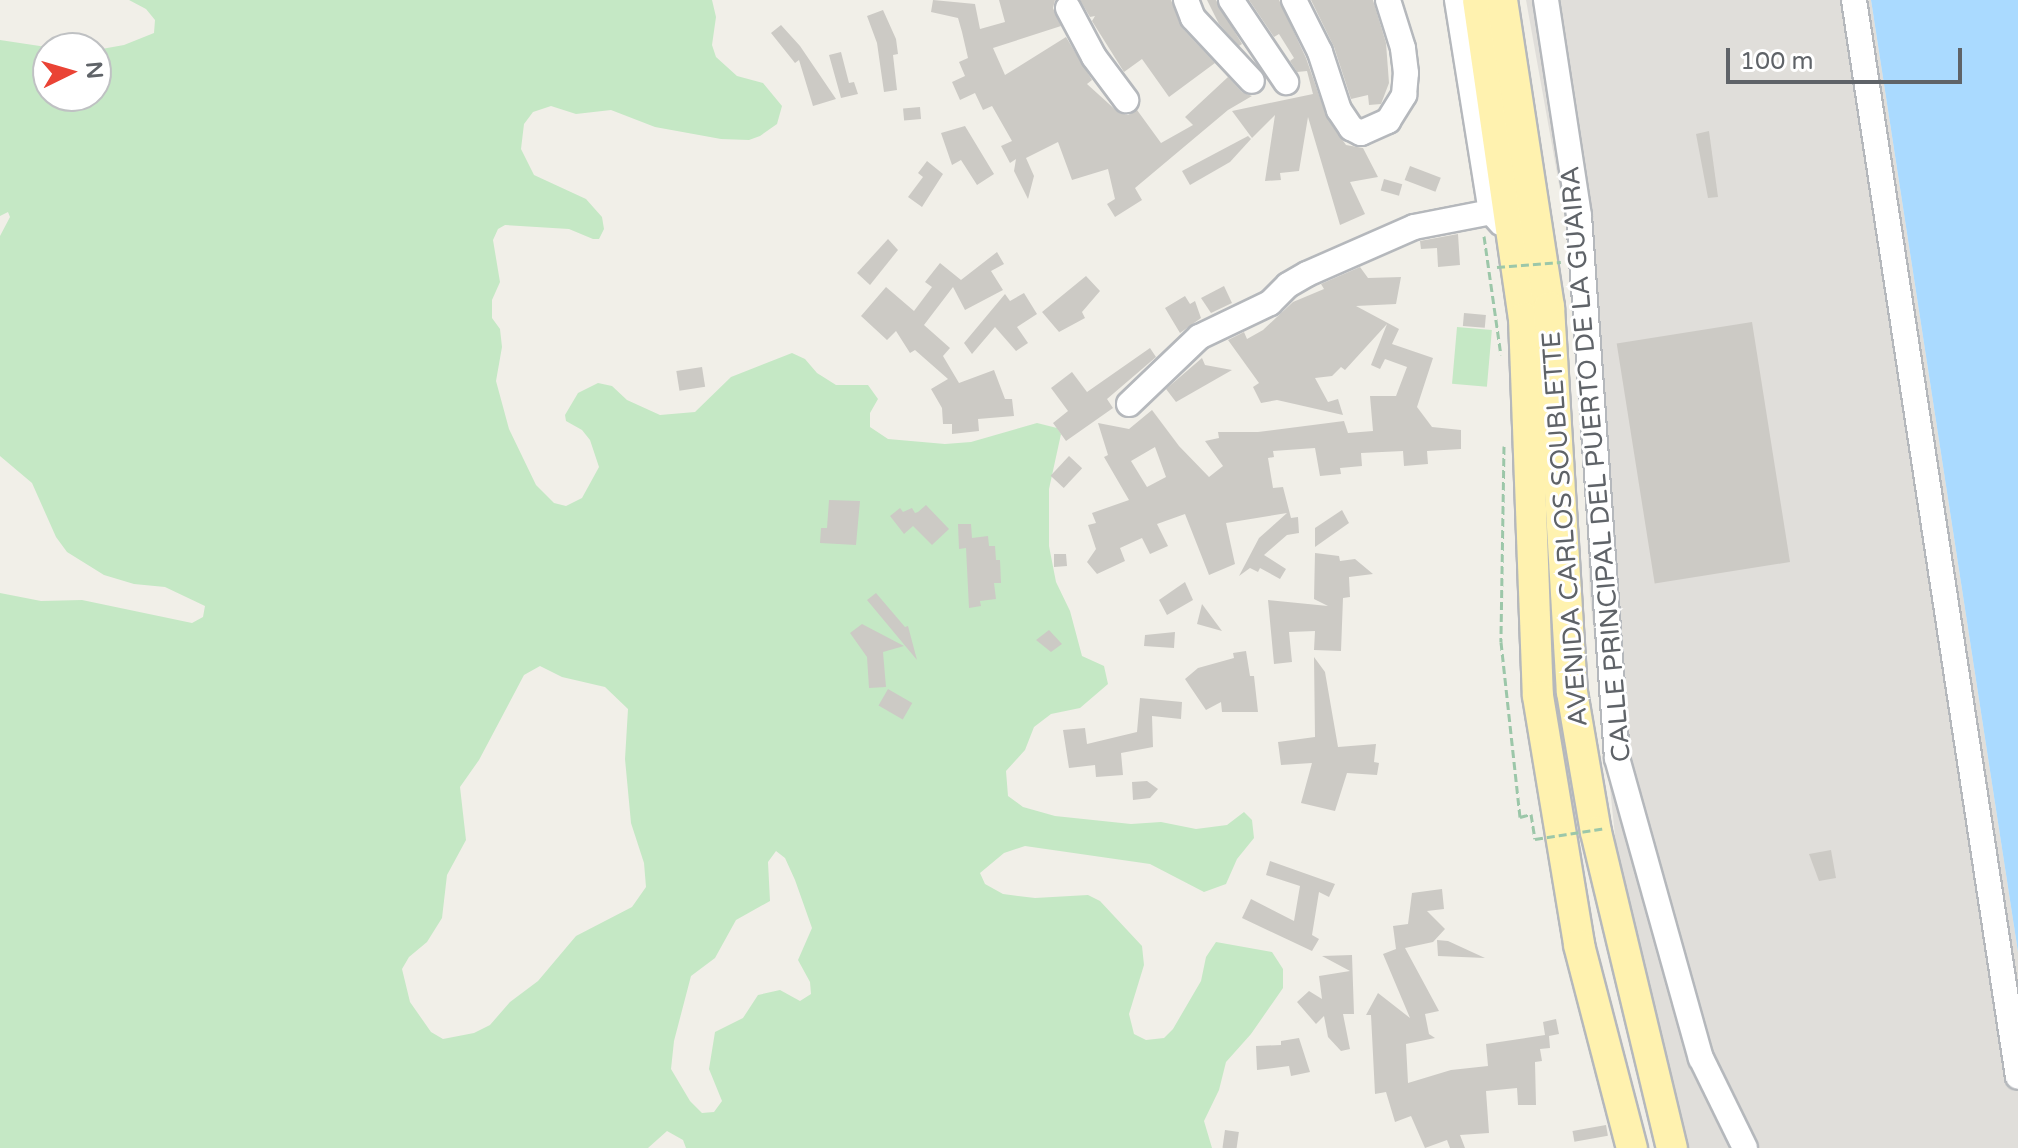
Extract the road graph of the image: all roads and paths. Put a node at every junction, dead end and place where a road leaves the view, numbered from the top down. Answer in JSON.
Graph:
{"nodes":[{"id":1,"x":1186,"y":0,"type":"edge"},
{"id":2,"x":1231,"y":0,"type":"edge"},
{"id":3,"x":1294,"y":0,"type":"edge"},
{"id":4,"x":1388,"y":0,"type":"edge"},
{"id":5,"x":1457,"y":0,"type":"edge"},
{"id":6,"x":1478,"y":0,"type":"edge"},
{"id":7,"x":1502,"y":0,"type":"edge"},
{"id":8,"x":1546,"y":0,"type":"edge"},
{"id":9,"x":1854,"y":0,"type":"edge"},
{"id":10,"x":1068,"y":8,"type":"dead end"},
{"id":11,"x":1252,"y":81,"type":"dead end"},
{"id":12,"x":1286,"y":82,"type":"dead end"},
{"id":13,"x":1126,"y":100,"type":"dead end"},
{"id":14,"x":1495,"y":225,"type":"junction"},
{"id":15,"x":1561,"y":262,"type":"dead end"},
{"id":16,"x":1497,"y":267,"type":"dead end"},
{"id":17,"x":1503,"y":370,"type":"dead end"},
{"id":18,"x":1129,"y":404,"type":"dead end"},
{"id":19,"x":1504,"y":446,"type":"dead end"},
{"id":20,"x":1606,"y":828,"type":"dead end"},
{"id":21,"x":2018,"y":1077,"type":"edge"},
{"id":22,"x":1632,"y":1148,"type":"edge"},
{"id":23,"x":1672,"y":1148,"type":"edge"},
{"id":24,"x":1745,"y":1148,"type":"edge"}],
"edges":[{"from":1,"to":11,"type":"street"},
{"from":2,"to":12,"type":"street"},
{"from":3,"to":4,"type":"street"},
{"from":5,"to":14,"type":"street","name":"AVENIDA CARLOS SOUBLETTE"},
{"from":6,"to":14,"type":"main road","name":"AVENIDA CARLOS SOUBLETTE"},
{"from":7,"to":23,"type":"main road","name":"AVENIDA CARLOS SOUBLETTE"},
{"from":8,"to":24,"type":"street","name":"CALLE PRINCIPAL DEL PUERTO DE LA GUAIRA"},
{"from":9,"to":21,"type":"street"},
{"from":10,"to":13,"type":"street"},
{"from":14,"to":17,"type":"path"},
{"from":14,"to":18,"type":"street"},
{"from":14,"to":22,"type":"main road","name":"AVENIDA CARLOS SOUBLETTE"},
{"from":15,"to":16,"type":"path","bridge":true},
{"from":19,"to":20,"type":"path","bridge":true}]}
